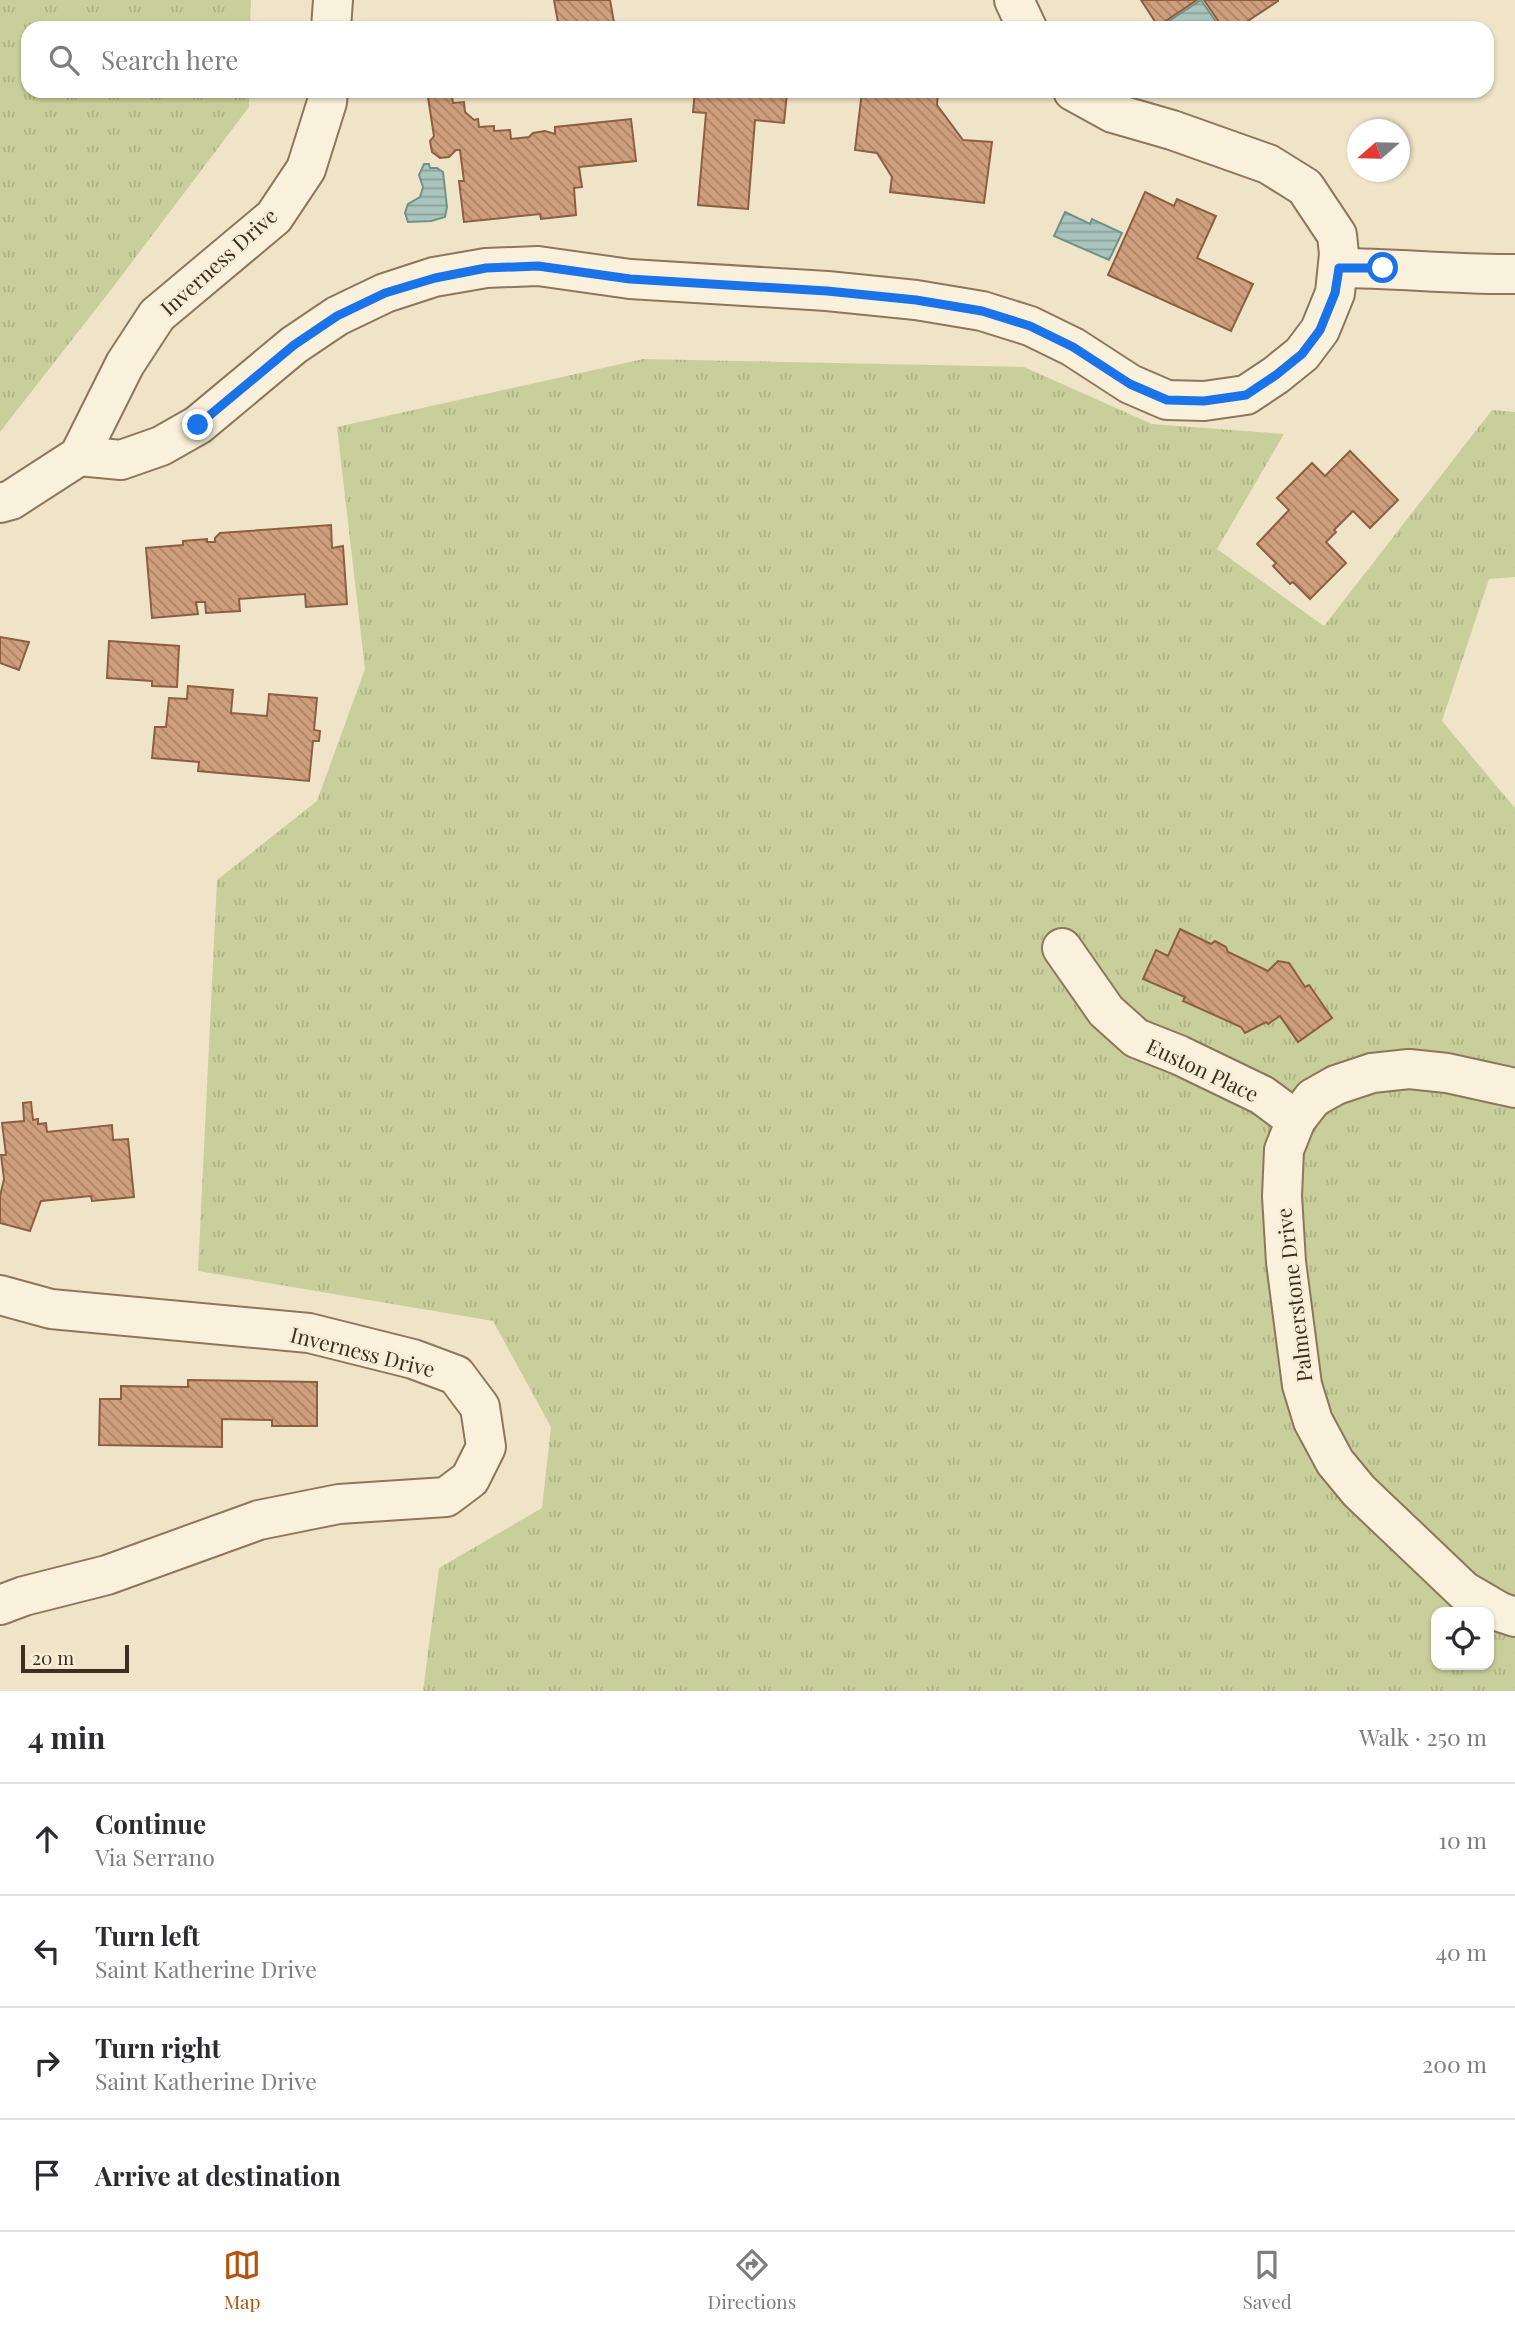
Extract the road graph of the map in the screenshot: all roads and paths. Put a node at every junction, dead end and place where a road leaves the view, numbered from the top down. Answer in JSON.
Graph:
{"nodes":[{"id":1,"x":333,"y":0,"type":"edge"},
{"id":2,"x":1014,"y":0,"type":"edge"},
{"id":3,"x":332,"y":21,"type":"edge"},
{"id":4,"x":1024,"y":21,"type":"edge"},
{"id":5,"x":327,"y":98,"type":"edge"},
{"id":6,"x":1086,"y":98,"type":"edge"},
{"id":7,"x":1339,"y":268,"type":"junction"},
{"id":8,"x":1515,"y":274,"type":"edge"},
{"id":9,"x":79,"y":456,"type":"junction"},
{"id":10,"x":0,"y":503,"type":"edge"},
{"id":11,"x":1062,"y":948,"type":"dead end"},
{"id":12,"x":1515,"y":1088,"type":"edge"},
{"id":13,"x":1296,"y":1120,"type":"junction"},
{"id":14,"x":0,"y":1295,"type":"edge"},
{"id":15,"x":0,"y":1605,"type":"edge"},
{"id":16,"x":1515,"y":1617,"type":"edge"}],
"edges":[{"from":1,"to":3,"type":"street"},
{"from":2,"to":4,"type":"street"},
{"from":5,"to":9,"type":"street","name":"Inverness Drive"},
{"from":6,"to":7,"type":"street"},
{"from":7,"to":8,"type":"street"},
{"from":7,"to":9,"type":"street"},
{"from":9,"to":10,"type":"street"},
{"from":11,"to":13,"type":"street","name":"Euston Place"},
{"from":12,"to":13,"type":"street","name":"Palmerstone Drive"},
{"from":13,"to":16,"type":"street","name":"Palmerstone Drive"},
{"from":14,"to":15,"type":"street","name":"Inverness Drive"}]}
